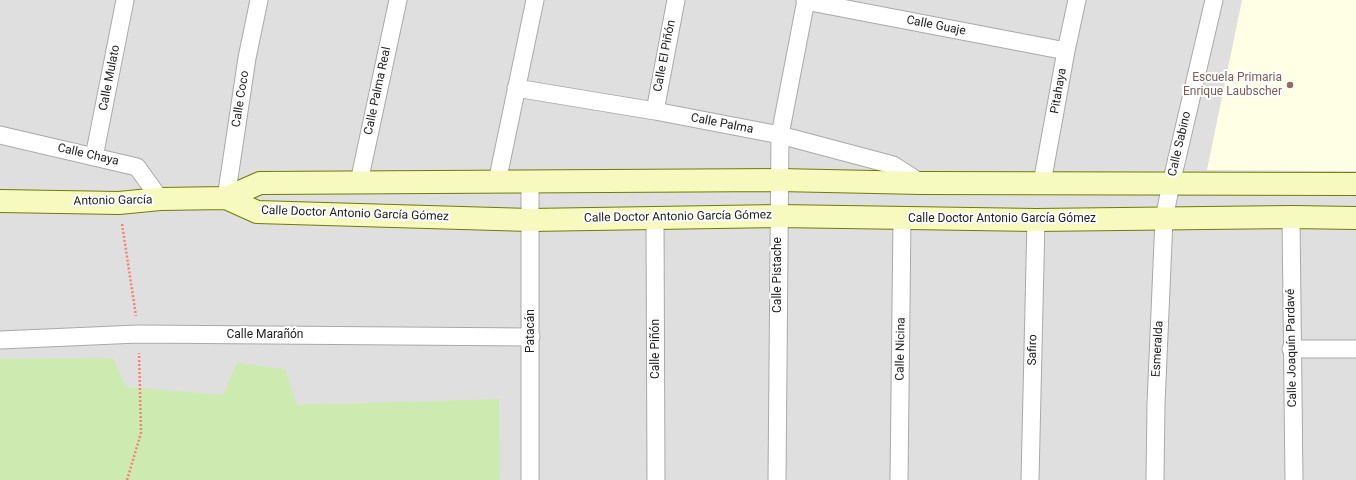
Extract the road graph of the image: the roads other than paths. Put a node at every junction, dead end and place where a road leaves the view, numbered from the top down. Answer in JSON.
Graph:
{"nodes":[{"id":1,"x":126,"y":0,"type":"edge"},
{"id":2,"x":259,"y":0,"type":"edge"},
{"id":3,"x":398,"y":0,"type":"edge"},
{"id":4,"x":535,"y":0,"type":"edge"},
{"id":5,"x":676,"y":0,"type":"edge"},
{"id":6,"x":1077,"y":0,"type":"edge"},
{"id":7,"x":1214,"y":0,"type":"edge"},
{"id":8,"x":805,"y":1,"type":"edge"},
{"id":9,"x":1066,"y":51,"type":"junction"},
{"id":10,"x":516,"y":88,"type":"junction"},
{"id":11,"x":655,"y":112,"type":"junction"},
{"id":12,"x":0,"y":135,"type":"edge"},
{"id":13,"x":780,"y":135,"type":"junction"},
{"id":14,"x":94,"y":156,"type":"junction"},
{"id":15,"x":779,"y":180,"type":"junction"},
{"id":16,"x":359,"y":182,"type":"junction"},
{"id":17,"x":497,"y":182,"type":"junction"},
{"id":18,"x":530,"y":182,"type":"junction"},
{"id":19,"x":1042,"y":182,"type":"junction"},
{"id":20,"x":921,"y":183,"type":"junction"},
{"id":21,"x":1171,"y":184,"type":"junction"},
{"id":22,"x":1356,"y":184,"type":"edge"},
{"id":23,"x":226,"y":198,"type":"junction"},
{"id":24,"x":160,"y":199,"type":"junction"},
{"id":25,"x":0,"y":201,"type":"edge"},
{"id":26,"x":779,"y":216,"type":"junction"},
{"id":27,"x":655,"y":217,"type":"junction"},
{"id":28,"x":1290,"y":217,"type":"junction"},
{"id":29,"x":1356,"y":218,"type":"edge"},
{"id":30,"x":902,"y":219,"type":"junction"},
{"id":31,"x":1164,"y":219,"type":"junction"},
{"id":32,"x":530,"y":220,"type":"junction"},
{"id":33,"x":1036,"y":220,"type":"junction"},
{"id":34,"x":531,"y":337,"type":"junction"},
{"id":35,"x":0,"y":340,"type":"edge"},
{"id":36,"x":1291,"y":349,"type":"junction"},
{"id":37,"x":1356,"y":349,"type":"edge"},
{"id":38,"x":530,"y":480,"type":"edge"},
{"id":39,"x":656,"y":480,"type":"edge"},
{"id":40,"x":777,"y":480,"type":"edge"},
{"id":41,"x":899,"y":480,"type":"edge"},
{"id":42,"x":1030,"y":480,"type":"edge"},
{"id":43,"x":1155,"y":480,"type":"edge"},
{"id":44,"x":1294,"y":480,"type":"edge"}],
"edges":[{"from":1,"to":14,"type":"street","name":"Calle Mulato"},
{"from":2,"to":23,"type":"street","name":"Calle Coco"},
{"from":3,"to":16,"type":"street","name":"Calle Palma Real"},
{"from":4,"to":10,"type":"street"},
{"from":5,"to":11,"type":"street","name":"Calle El Piñón"},
{"from":6,"to":9,"type":"street","name":"Pitahaya"},
{"from":7,"to":21,"type":"street","name":"Calle Sabino"},
{"from":8,"to":9,"type":"street","name":"Calle Guaje"},
{"from":8,"to":13,"type":"street","name":"Calle Pistache"},
{"from":9,"to":19,"type":"street","name":"Pitahaya"},
{"from":10,"to":11,"type":"street","name":"Calle Palma"},
{"from":10,"to":17,"type":"street"},
{"from":11,"to":13,"type":"street","name":"Calle Palma"},
{"from":12,"to":14,"type":"street","name":"Calle Chaya"},
{"from":13,"to":15,"type":"street","name":"Calle Pistache"},
{"from":13,"to":20,"type":"street","name":"Calle Palma"},
{"from":14,"to":24,"type":"street","name":"Calle Chaya"},
{"from":15,"to":18,"type":"street"},
{"from":15,"to":20,"type":"street"},
{"from":15,"to":26,"type":"street","name":"Calle Pistache"},
{"from":16,"to":17,"type":"street"},
{"from":16,"to":23,"type":"street"},
{"from":17,"to":18,"type":"street"},
{"from":18,"to":32,"type":"street","name":"Patacán"},
{"from":19,"to":20,"type":"street"},
{"from":19,"to":21,"type":"street"},
{"from":21,"to":22,"type":"street"},
{"from":21,"to":31,"type":"street","name":"Calle Sabino"},
{"from":23,"to":24,"type":"street","name":"Antonio García"},
{"from":23,"to":32,"type":"street","name":"Calle Doctor Antonio García Gómez"},
{"from":24,"to":25,"type":"street","name":"Antonio García"},
{"from":26,"to":27,"type":"street","name":"Calle Doctor Antonio García Gómez"},
{"from":26,"to":30,"type":"street","name":"Calle Doctor Antonio García Gómez"},
{"from":26,"to":40,"type":"street","name":"Calle Pistache"},
{"from":27,"to":32,"type":"street","name":"Calle Doctor Antonio García Gómez"},
{"from":27,"to":39,"type":"street","name":"Calle Piñón"},
{"from":28,"to":29,"type":"street","name":"Calle Doctor Antonio García Gómez"},
{"from":28,"to":31,"type":"street","name":"Calle Doctor Antonio García Gómez"},
{"from":28,"to":36,"type":"street","name":"Calle Joaquín Pardavé"},
{"from":30,"to":33,"type":"street","name":"Calle Doctor Antonio García Gómez"},
{"from":30,"to":41,"type":"street","name":"Calle Nicina"},
{"from":31,"to":33,"type":"street","name":"Calle Doctor Antonio García Gómez"},
{"from":31,"to":43,"type":"street","name":"Esmeralda"},
{"from":32,"to":34,"type":"street","name":"Patacán"},
{"from":33,"to":42,"type":"street","name":"Safiro"},
{"from":34,"to":35,"type":"street","name":"Calle Marañón"},
{"from":34,"to":38,"type":"street","name":"Patacán"},
{"from":36,"to":37,"type":"street"},
{"from":36,"to":44,"type":"street","name":"Calle Joaquín Pardavé"}]}
